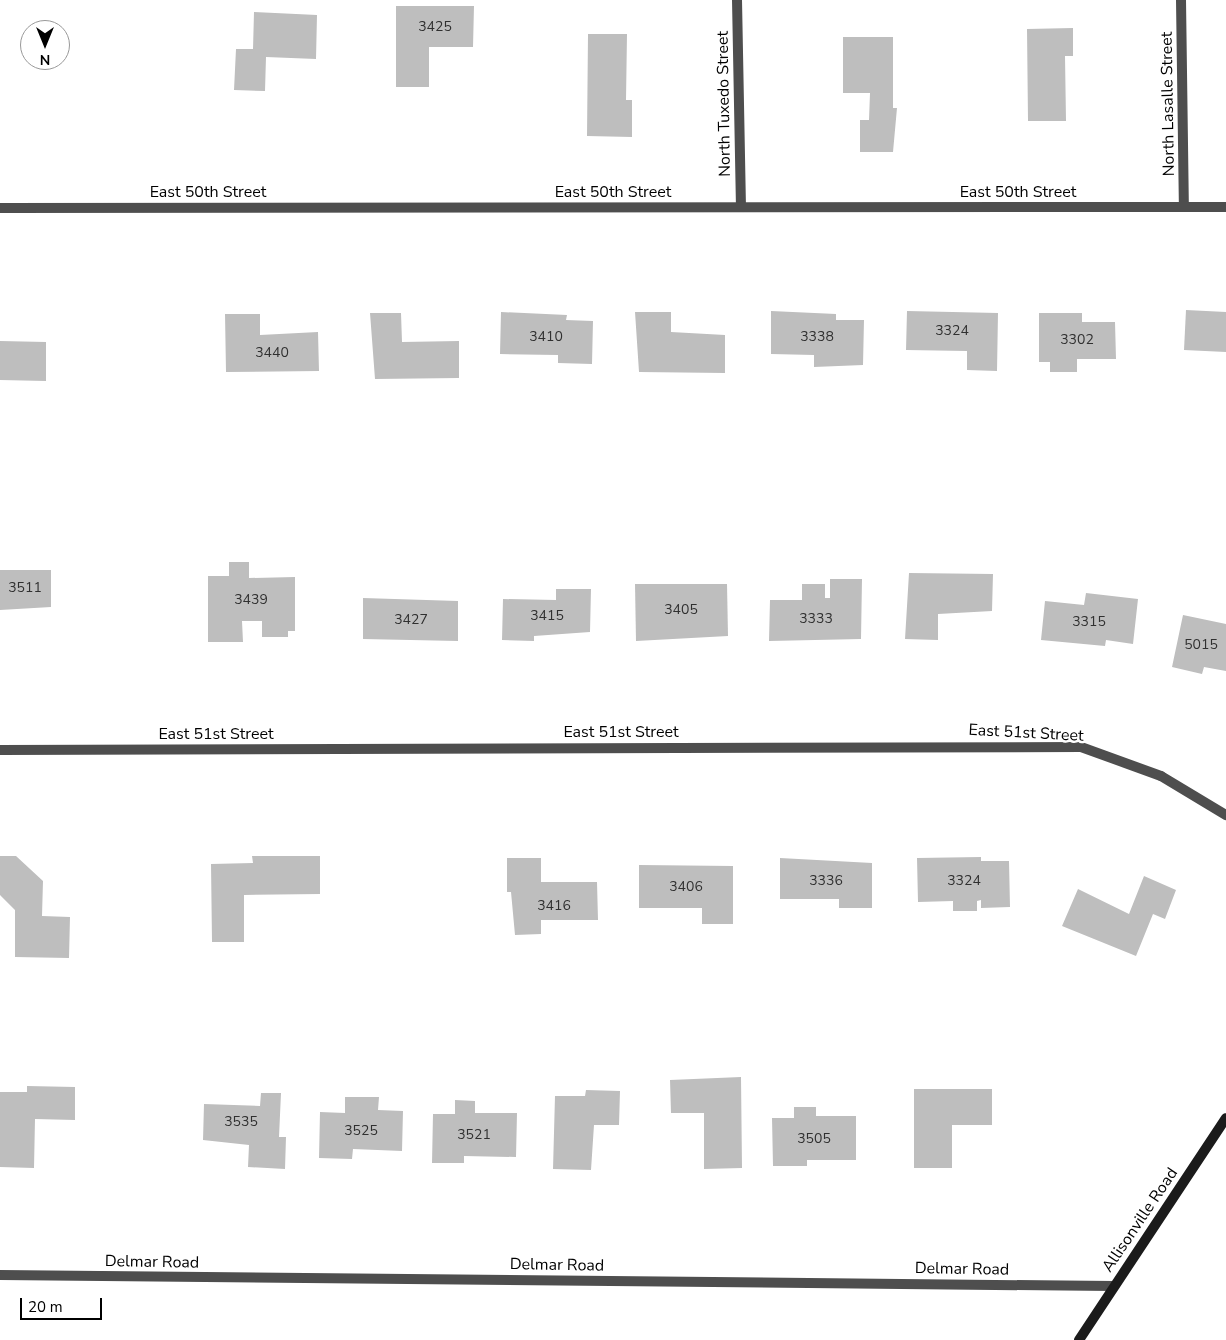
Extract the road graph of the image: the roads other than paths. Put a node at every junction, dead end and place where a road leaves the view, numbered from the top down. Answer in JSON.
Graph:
{"nodes":[{"id":1,"x":737,"y":0,"type":"edge"},
{"id":2,"x":1181,"y":0,"type":"edge"},
{"id":3,"x":741,"y":207,"type":"junction"},
{"id":4,"x":1184,"y":207,"type":"junction"},
{"id":5,"x":1226,"y":207,"type":"edge"},
{"id":6,"x":0,"y":208,"type":"edge"},
{"id":7,"x":0,"y":750,"type":"edge"},
{"id":8,"x":1226,"y":814,"type":"edge"},
{"id":9,"x":1226,"y":1118,"type":"edge"},
{"id":10,"x":0,"y":1275,"type":"edge"},
{"id":11,"x":1113,"y":1286,"type":"junction"},
{"id":12,"x":1079,"y":1340,"type":"edge"}],
"edges":[{"from":1,"to":3,"type":"street","name":"North Tuxedo Street"},
{"from":2,"to":4,"type":"street","name":"North Lasalle Street"},
{"from":3,"to":4,"type":"street","name":"East 50th Street"},
{"from":3,"to":6,"type":"street","name":"East 50th Street"},
{"from":4,"to":5,"type":"street","name":"East 50th Street"},
{"from":7,"to":8,"type":"street","name":"East 51st Street"},
{"from":9,"to":11,"type":"main road","name":"Allisonville Road"},
{"from":10,"to":11,"type":"street","name":"Delmar Road"},
{"from":11,"to":12,"type":"main road","name":"Allisonville Road"}]}
